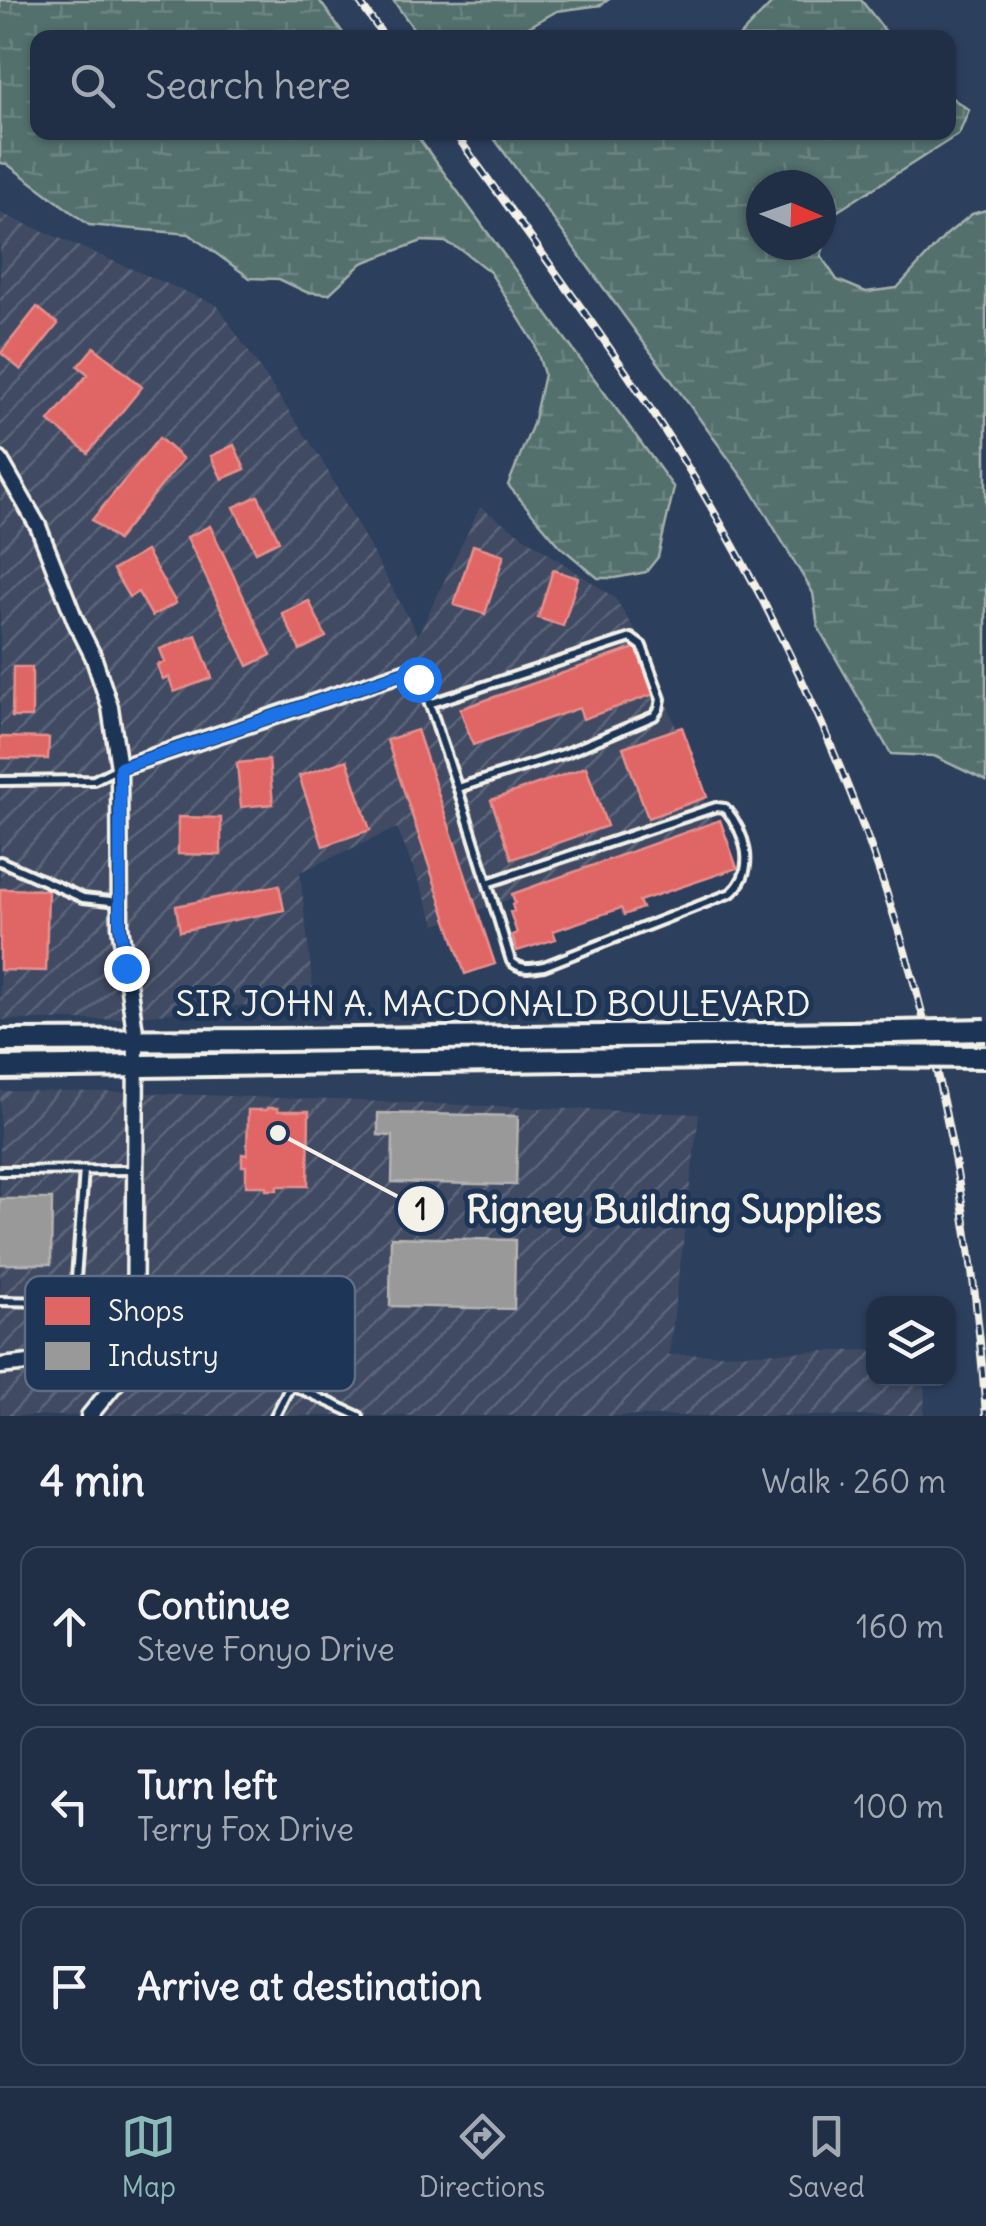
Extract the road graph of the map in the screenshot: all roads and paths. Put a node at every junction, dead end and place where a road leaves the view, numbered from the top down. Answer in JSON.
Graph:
{"nodes":[{"id":1,"x":0,"y":460,"type":"edge"},
{"id":2,"x":411,"y":670,"type":"joint"},
{"id":3,"x":429,"y":704,"type":"junction"},
{"id":4,"x":120,"y":768,"type":"junction"},
{"id":5,"x":0,"y":780,"type":"edge"},
{"id":6,"x":458,"y":788,"type":"junction"},
{"id":7,"x":0,"y":861,"type":"edge"},
{"id":8,"x":487,"y":882,"type":"junction"},
{"id":9,"x":119,"y":902,"type":"junction"},
{"id":10,"x":986,"y":1030,"type":"edge"},
{"id":11,"x":136,"y":1039,"type":"junction"},
{"id":12,"x":0,"y":1040,"type":"edge"},
{"id":13,"x":986,"y":1056,"type":"edge"},
{"id":14,"x":136,"y":1066,"type":"junction"},
{"id":15,"x":0,"y":1068,"type":"edge"},
{"id":16,"x":84,"y":1170,"type":"junction"},
{"id":17,"x":136,"y":1170,"type":"junction"},
{"id":18,"x":0,"y":1171,"type":"edge"},
{"id":19,"x":76,"y":1276,"type":"edge"},
{"id":20,"x":135,"y":1276,"type":"edge"},
{"id":21,"x":0,"y":1301,"type":"edge"},
{"id":22,"x":25,"y":1301,"type":"edge"},
{"id":23,"x":25,"y":1364,"type":"edge"},
{"id":24,"x":0,"y":1366,"type":"edge"},
{"id":25,"x":109,"y":1391,"type":"edge"},
{"id":26,"x":288,"y":1391,"type":"edge"},
{"id":27,"x":306,"y":1391,"type":"edge"},
{"id":28,"x":89,"y":1416,"type":"edge"},
{"id":29,"x":275,"y":1416,"type":"edge"},
{"id":30,"x":359,"y":1416,"type":"edge"}],
"edges":[{"from":1,"to":4,"type":"street"},
{"from":2,"to":3,"type":"lane"},
{"from":2,"to":4,"type":"street"},
{"from":3,"to":6,"type":"lane"},
{"from":3,"to":6,"type":"lane"},
{"from":4,"to":5,"type":"lane"},
{"from":4,"to":9,"type":"street"},
{"from":6,"to":8,"type":"lane"},
{"from":7,"to":9,"type":"lane"},
{"from":8,"to":8,"type":"lane"},
{"from":9,"to":11,"type":"street"},
{"from":10,"to":11,"type":"main road","name":"SIR JOHN A. MACDONALD BOULEVARD","bridge":true},
{"from":11,"to":12,"type":"main road","name":"SIR JOHN A. MACDONALD BOULEVARD"},
{"from":11,"to":14,"type":"street"},
{"from":13,"to":14,"type":"main road","name":"SIR JOHN A. MACDONALD BOULEVARD","bridge":true},
{"from":14,"to":15,"type":"main road","name":"SIR JOHN A. MACDONALD BOULEVARD"},
{"from":14,"to":17,"type":"street"},
{"from":16,"to":17,"type":"lane"},
{"from":16,"to":18,"type":"lane"},
{"from":16,"to":19,"type":"lane"},
{"from":17,"to":20,"type":"street"},
{"from":21,"to":22,"type":"lane"},
{"from":23,"to":24,"type":"street"},
{"from":25,"to":28,"type":"street"},
{"from":26,"to":29,"type":"lane"},
{"from":27,"to":30,"type":"lane"}]}
